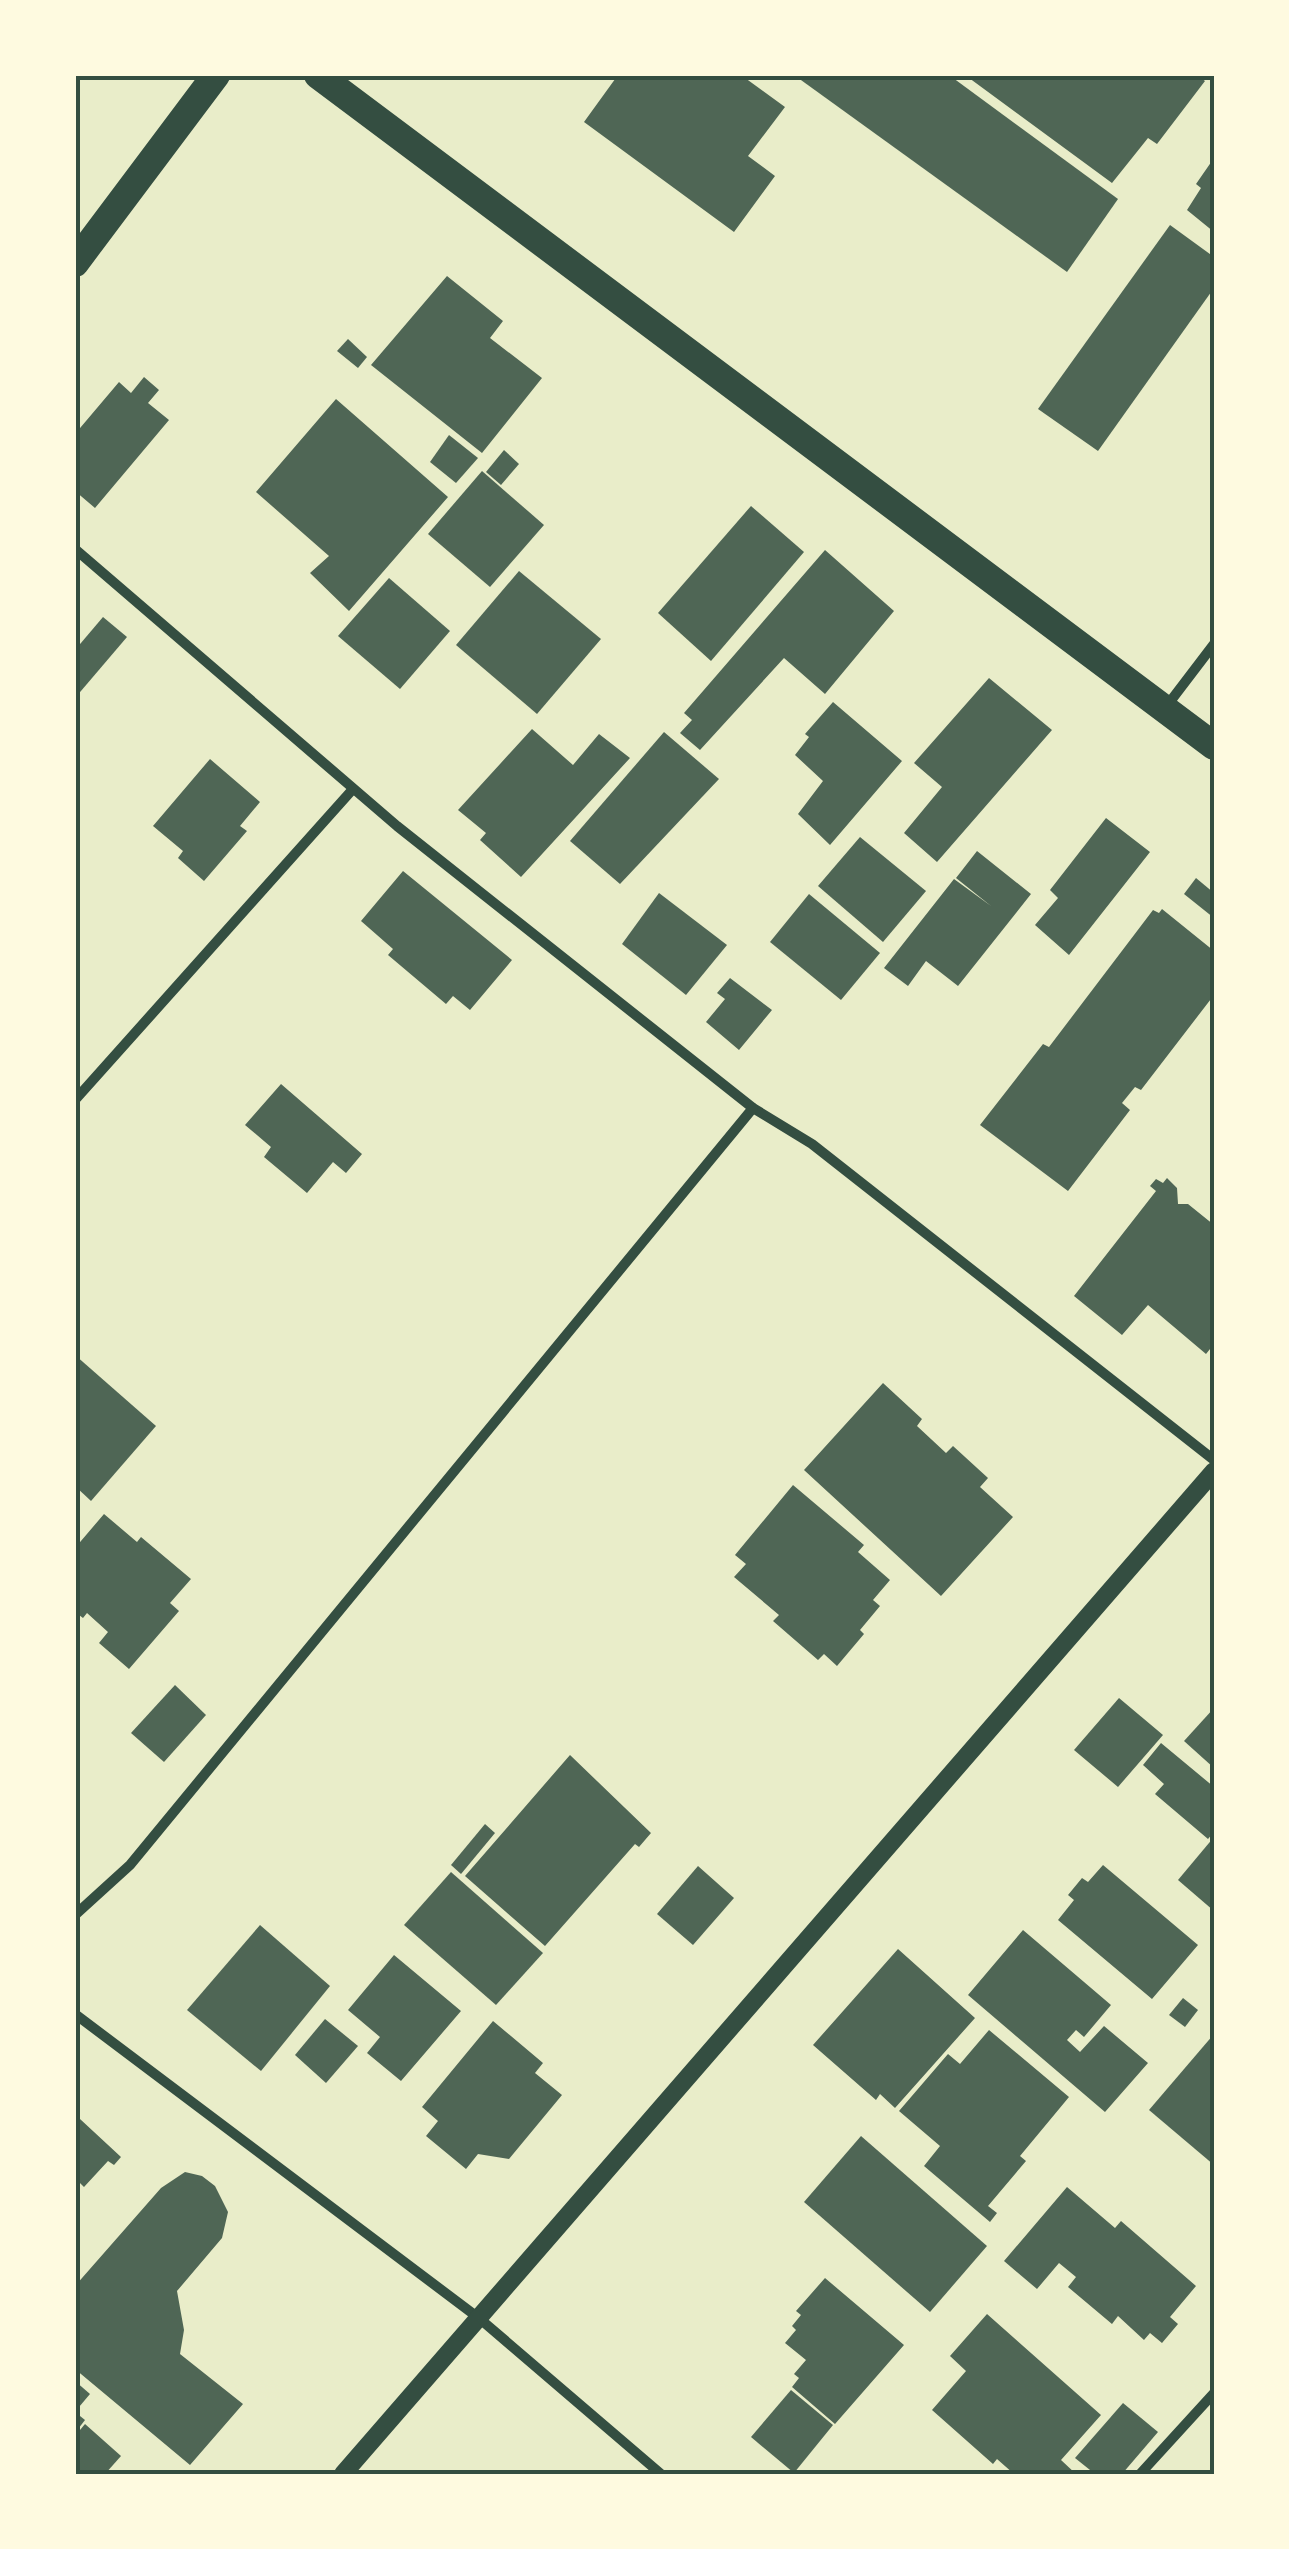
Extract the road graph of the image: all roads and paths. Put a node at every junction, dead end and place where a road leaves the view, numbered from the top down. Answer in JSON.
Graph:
{"nodes":[{"id":1,"x":216,"y":75,"type":"edge"},
{"id":2,"x":318,"y":75,"type":"edge"},
{"id":3,"x":75,"y":263,"type":"edge"},
{"id":4,"x":75,"y":549,"type":"edge"},
{"id":5,"x":1214,"y":644,"type":"edge"},
{"id":6,"x":1166,"y":708,"type":"junction"},
{"id":7,"x":1214,"y":746,"type":"edge"},
{"id":8,"x":353,"y":789,"type":"junction"},
{"id":9,"x":75,"y":1100,"type":"edge"},
{"id":10,"x":753,"y":1108,"type":"junction"},
{"id":11,"x":1214,"y":1460,"type":"edge"},
{"id":12,"x":1214,"y":1471,"type":"edge"},
{"id":13,"x":75,"y":1915,"type":"edge"},
{"id":14,"x":75,"y":2014,"type":"edge"},
{"id":15,"x":480,"y":2319,"type":"junction"},
{"id":16,"x":1214,"y":2393,"type":"edge"},
{"id":17,"x":343,"y":2474,"type":"edge"},
{"id":18,"x":661,"y":2474,"type":"edge"},
{"id":19,"x":1140,"y":2474,"type":"edge"}],
"edges":[{"from":1,"to":3,"type":"highway"},
{"from":2,"to":6,"type":"highway"},
{"from":4,"to":8,"type":"street"},
{"from":5,"to":6,"type":"street"},
{"from":6,"to":7,"type":"highway"},
{"from":8,"to":9,"type":"street"},
{"from":8,"to":10,"type":"street"},
{"from":10,"to":11,"type":"street"},
{"from":10,"to":13,"type":"street"},
{"from":12,"to":15,"type":"street"},
{"from":14,"to":15,"type":"street"},
{"from":15,"to":17,"type":"street"},
{"from":15,"to":18,"type":"street"},
{"from":16,"to":19,"type":"street"}]}
